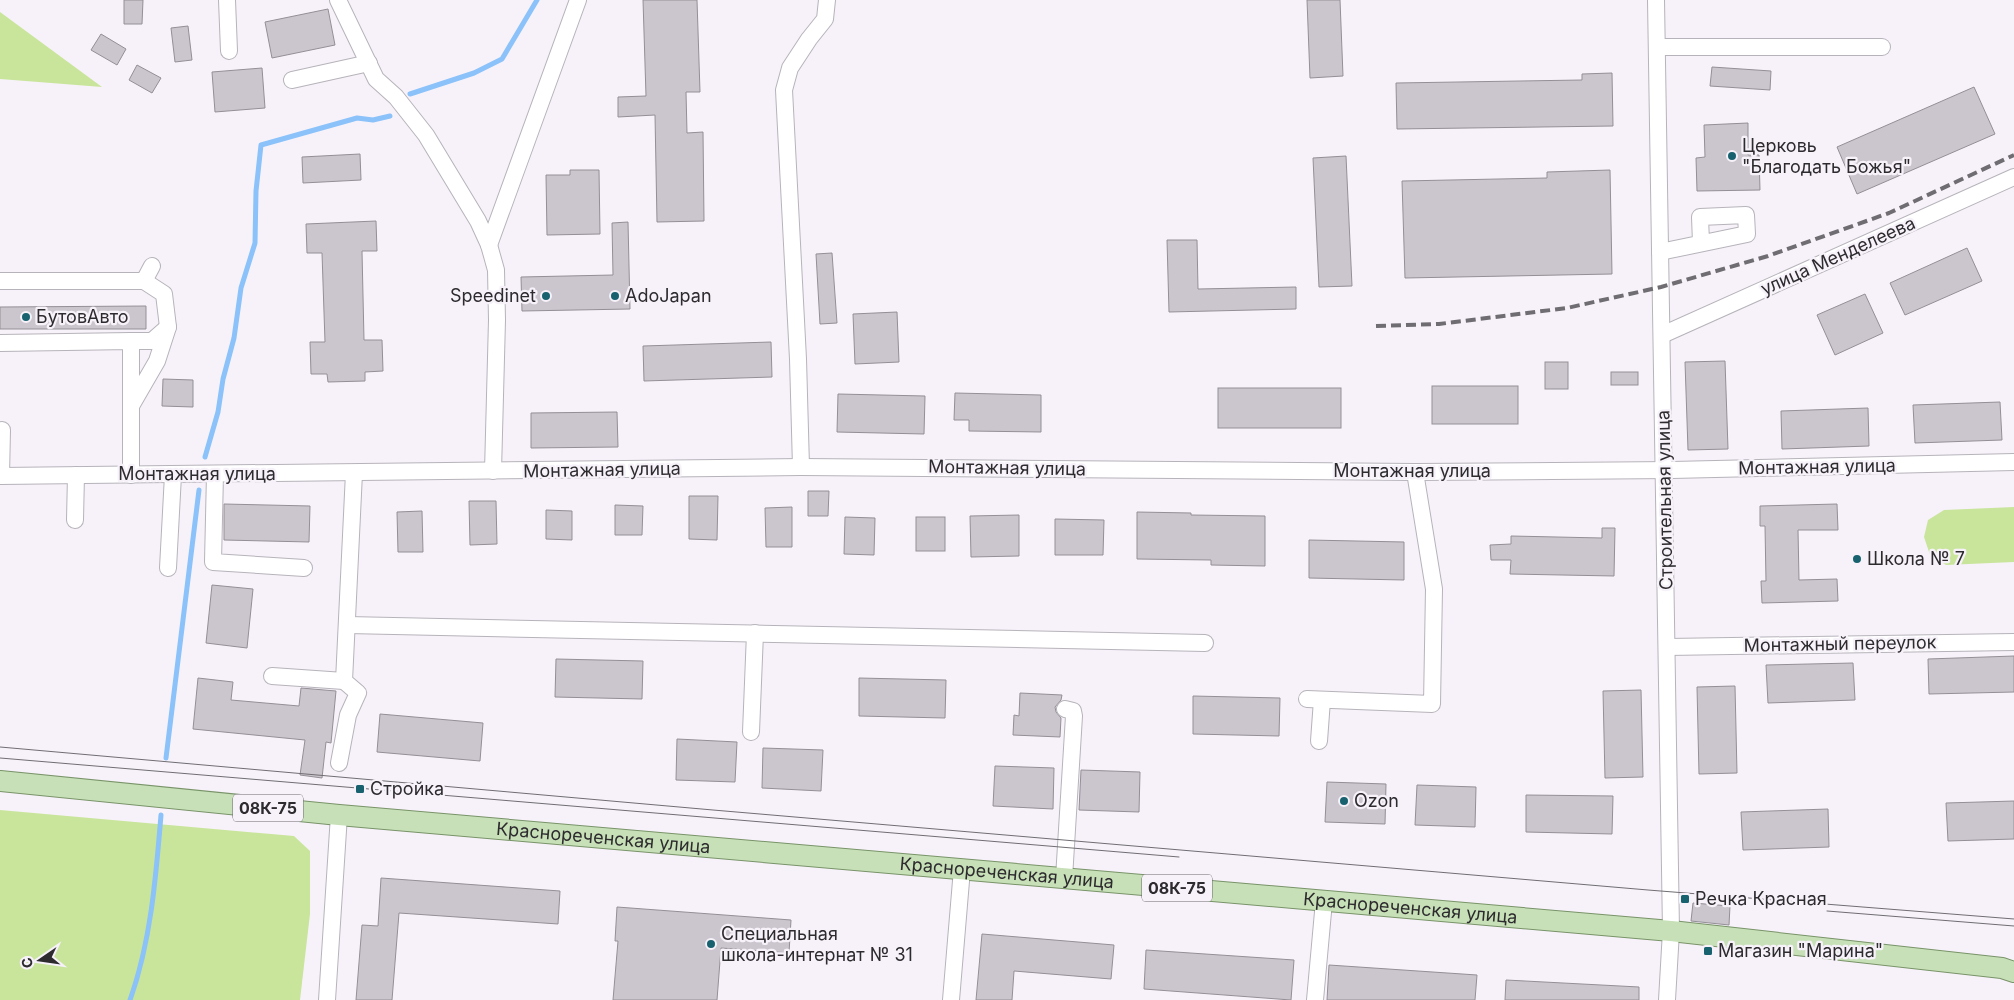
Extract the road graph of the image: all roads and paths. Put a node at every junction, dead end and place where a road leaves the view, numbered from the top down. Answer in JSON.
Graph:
{"nodes":[{"id":1,"x":227,"y":0,"type":"edge"},
{"id":2,"x":338,"y":0,"type":"edge"},
{"id":3,"x":578,"y":0,"type":"edge"},
{"id":4,"x":827,"y":0,"type":"edge"},
{"id":5,"x":1656,"y":0,"type":"edge"},
{"id":6,"x":1882,"y":46,"type":"dead end"},
{"id":7,"x":1657,"y":47,"type":"junction"},
{"id":8,"x":229,"y":51,"type":"dead end"},
{"id":9,"x":369,"y":63,"type":"junction"},
{"id":10,"x":292,"y":80,"type":"dead end"},
{"id":11,"x":2014,"y":177,"type":"edge"},
{"id":12,"x":1701,"y":243,"type":"dead end"},
{"id":13,"x":489,"y":245,"type":"junction"},
{"id":14,"x":1660,"y":252,"type":"junction"},
{"id":15,"x":152,"y":266,"type":"dead end"},
{"id":16,"x":0,"y":281,"type":"edge"},
{"id":17,"x":144,"y":281,"type":"junction"},
{"id":18,"x":168,"y":327,"type":"junction"},
{"id":19,"x":1662,"y":335,"type":"junction"},
{"id":20,"x":131,"y":341,"type":"junction"},
{"id":21,"x":0,"y":343,"type":"edge"},
{"id":22,"x":131,"y":406,"type":"junction"},
{"id":23,"x":2,"y":430,"type":"dead end"},
{"id":24,"x":2014,"y":462,"type":"edge"},
{"id":25,"x":800,"y":466,"type":"junction"},
{"id":26,"x":1665,"y":470,"type":"junction"},
{"id":27,"x":492,"y":471,"type":"junction"},
{"id":28,"x":1415,"y":472,"type":"junction"},
{"id":29,"x":354,"y":473,"type":"junction"},
{"id":30,"x":215,"y":474,"type":"junction"},
{"id":31,"x":76,"y":475,"type":"junction"},
{"id":32,"x":131,"y":475,"type":"junction"},
{"id":33,"x":173,"y":475,"type":"junction"},
{"id":34,"x":1,"y":476,"type":"edge"},
{"id":35,"x":75,"y":520,"type":"dead end"},
{"id":36,"x":168,"y":568,"type":"dead end"},
{"id":37,"x":304,"y":568,"type":"dead end"},
{"id":38,"x":346,"y":625,"type":"junction"},
{"id":39,"x":755,"y":633,"type":"junction"},
{"id":40,"x":2014,"y":642,"type":"edge"},
{"id":41,"x":1205,"y":643,"type":"dead end"},
{"id":42,"x":1667,"y":647,"type":"junction"},
{"id":43,"x":272,"y":676,"type":"dead end"},
{"id":44,"x":344,"y":681,"type":"junction"},
{"id":45,"x":1065,"y":709,"type":"dead end"},
{"id":46,"x":751,"y":732,"type":"dead end"},
{"id":47,"x":1319,"y":741,"type":"dead end"},
{"id":48,"x":339,"y":763,"type":"dead end"},
{"id":49,"x":0,"y":781,"type":"edge"},
{"id":50,"x":339,"y":815,"type":"junction"},
{"id":51,"x":962,"y":869,"type":"junction"},
{"id":52,"x":1064,"y":878,"type":"junction"},
{"id":53,"x":1324,"y":901,"type":"junction"},
{"id":54,"x":1672,"y":931,"type":"junction"},
{"id":55,"x":2014,"y":972,"type":"edge"},
{"id":56,"x":327,"y":1000,"type":"edge"},
{"id":57,"x":951,"y":1000,"type":"edge"},
{"id":58,"x":1315,"y":1000,"type":"edge"},
{"id":59,"x":1667,"y":1000,"type":"edge"}],
"edges":[{"from":1,"to":8,"type":"street"},
{"from":2,"to":9,"type":"street"},
{"from":3,"to":13,"type":"street"},
{"from":4,"to":25,"type":"street"},
{"from":5,"to":7,"type":"street","name":"Строительная улица"},
{"from":6,"to":7,"type":"street"},
{"from":7,"to":14,"type":"street","name":"Строительная улица"},
{"from":9,"to":10,"type":"street"},
{"from":9,"to":13,"type":"street"},
{"from":11,"to":19,"type":"street","name":"улица Менделеева"},
{"from":12,"to":14,"type":"street"},
{"from":13,"to":27,"type":"street"},
{"from":14,"to":19,"type":"street","name":"Строительная улица"},
{"from":15,"to":17,"type":"street"},
{"from":16,"to":17,"type":"street"},
{"from":17,"to":18,"type":"street"},
{"from":18,"to":20,"type":"street"},
{"from":18,"to":22,"type":"street"},
{"from":19,"to":26,"type":"street","name":"Строительная улица"},
{"from":20,"to":21,"type":"street"},
{"from":20,"to":22,"type":"street"},
{"from":22,"to":32,"type":"street"},
{"from":23,"to":34,"type":"street"},
{"from":24,"to":26,"type":"street","name":"Монтажная улица"},
{"from":25,"to":27,"type":"street","name":"Монтажная улица"},
{"from":25,"to":28,"type":"street","name":"Монтажная улица"},
{"from":26,"to":28,"type":"street","name":"Монтажная улица"},
{"from":26,"to":42,"type":"street","name":"Строительная улица"},
{"from":27,"to":29,"type":"street","name":"Монтажная улица"},
{"from":28,"to":47,"type":"street"},
{"from":29,"to":30,"type":"street","name":"Монтажная улица"},
{"from":29,"to":38,"type":"street"},
{"from":30,"to":33,"type":"street","name":"Монтажная улица"},
{"from":30,"to":37,"type":"street"},
{"from":31,"to":32,"type":"street","name":"Монтажная улица"},
{"from":31,"to":34,"type":"street","name":"Монтажная улица"},
{"from":31,"to":35,"type":"street"},
{"from":32,"to":33,"type":"street","name":"Монтажная улица"},
{"from":33,"to":36,"type":"street"},
{"from":38,"to":39,"type":"street"},
{"from":38,"to":44,"type":"street"},
{"from":39,"to":41,"type":"street"},
{"from":39,"to":46,"type":"street"},
{"from":40,"to":42,"type":"street","name":"Монтажный переулок"},
{"from":42,"to":54,"type":"street","name":"Строительная улица"},
{"from":43,"to":44,"type":"street"},
{"from":44,"to":48,"type":"street"},
{"from":45,"to":52,"type":"street"},
{"from":49,"to":50,"type":"main road","name":"Краснореченская улица","number":"08К-75"},
{"from":50,"to":51,"type":"main road","name":"Краснореченская улица","number":"08К-75"},
{"from":50,"to":56,"type":"street"},
{"from":51,"to":52,"type":"main road","name":"Краснореченская улица","number":"08К-75"},
{"from":51,"to":57,"type":"street"},
{"from":52,"to":53,"type":"main road","name":"Краснореченская улица","number":"08К-75"},
{"from":53,"to":54,"type":"main road","name":"Краснореченская улица","number":"08К-75"},
{"from":53,"to":58,"type":"street"},
{"from":54,"to":55,"type":"main road","name":"Краснореченская улица","number":"08К-75"},
{"from":54,"to":59,"type":"street","name":"Строительная улица"}]}
